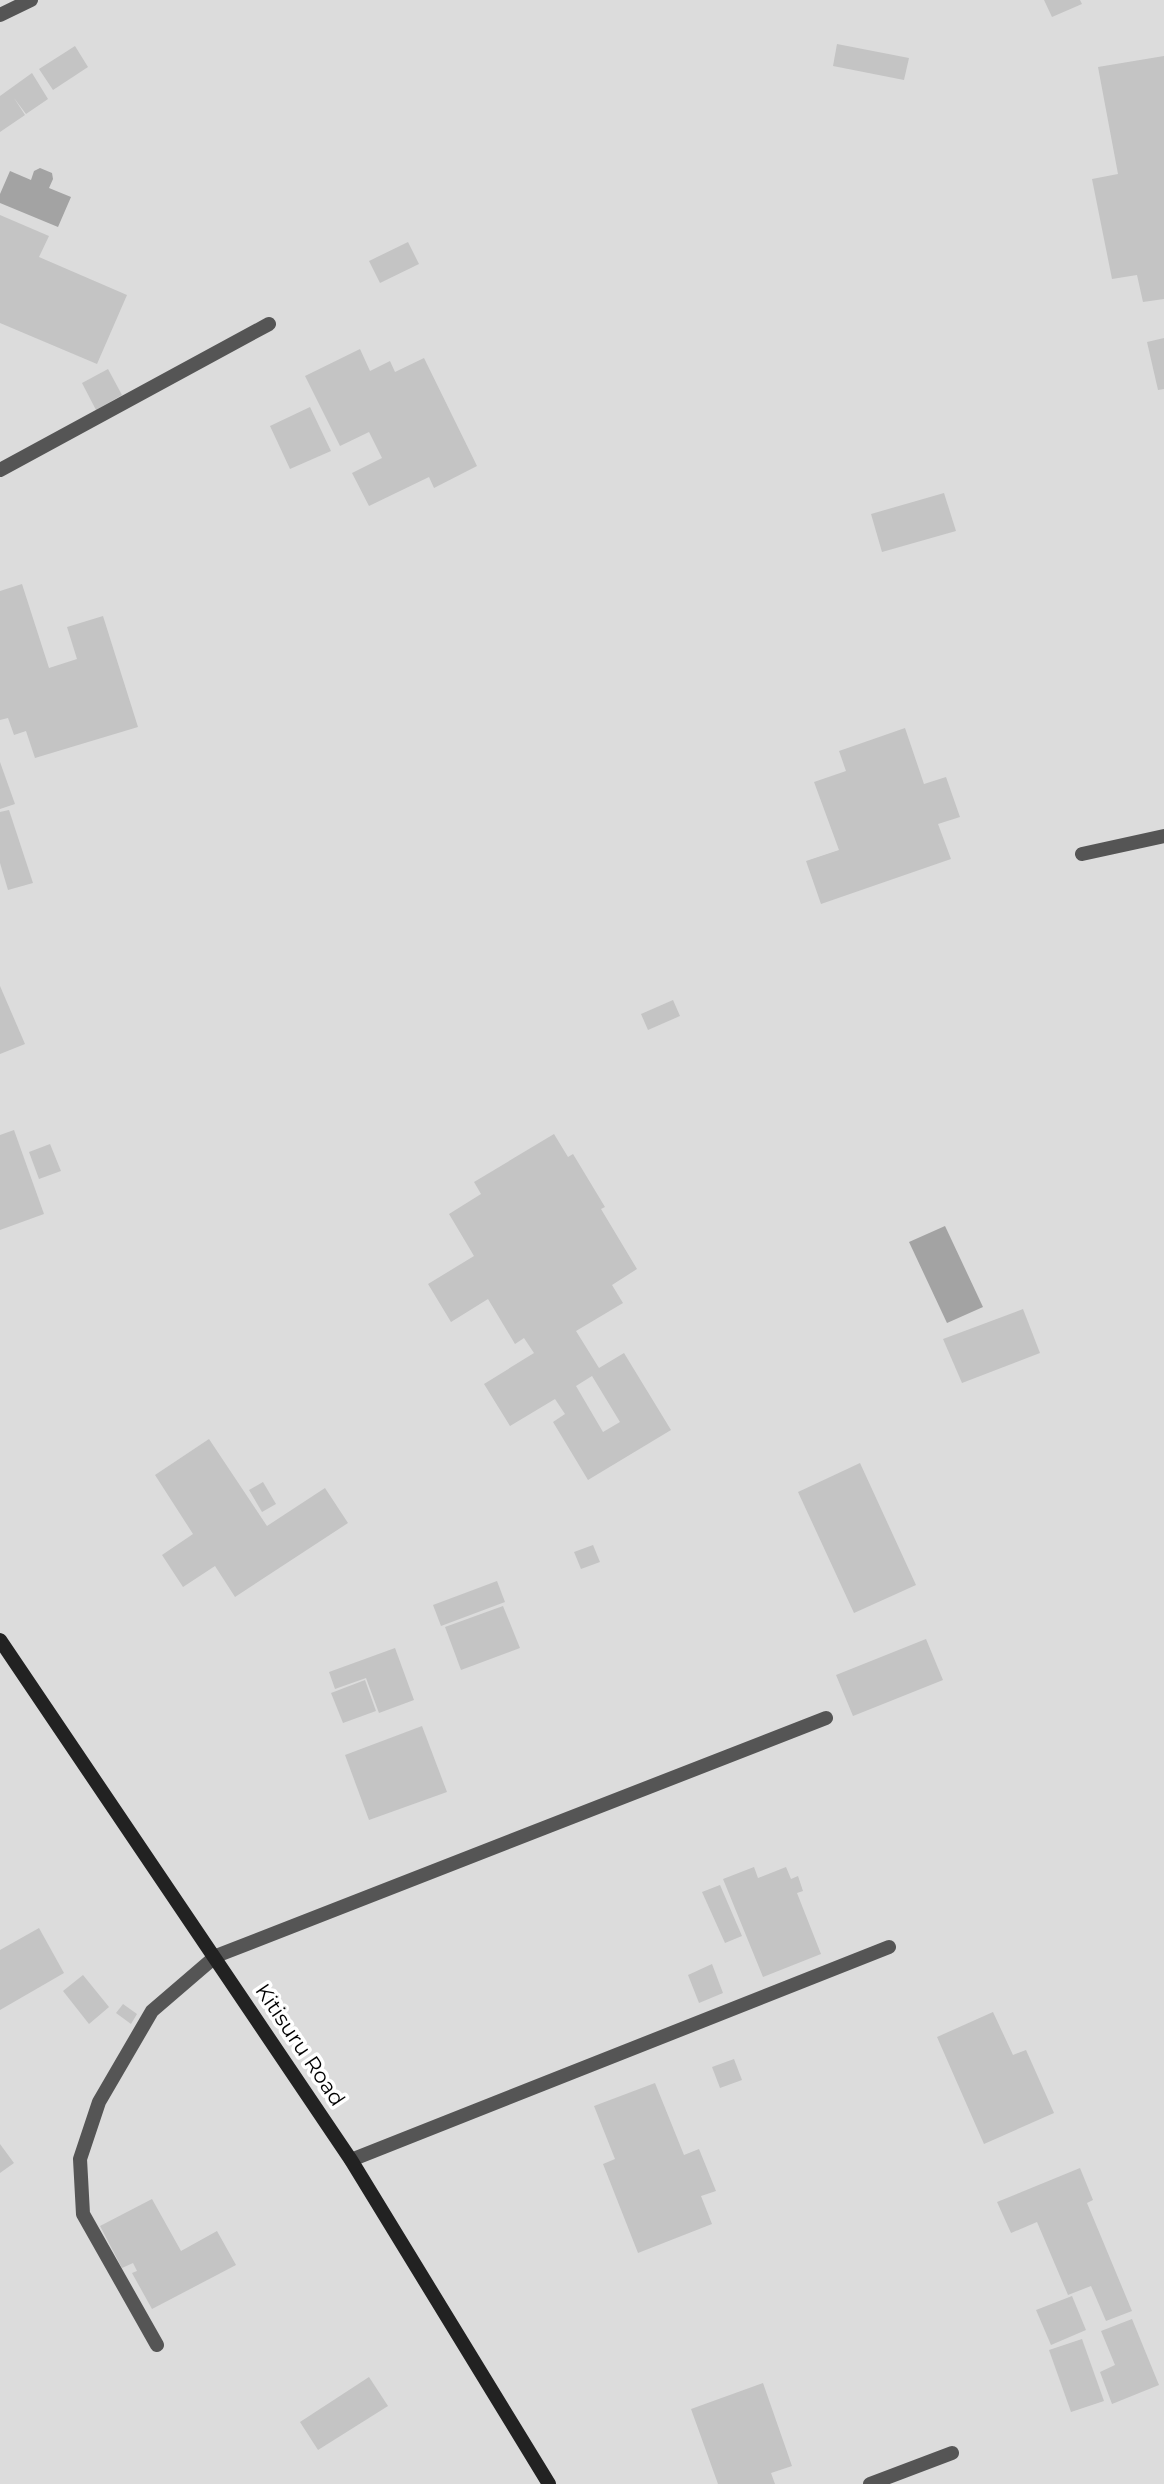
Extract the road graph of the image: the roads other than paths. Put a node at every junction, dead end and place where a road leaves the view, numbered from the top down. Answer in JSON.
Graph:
{"nodes":[{"id":1,"x":30,"y":0,"type":"edge"},
{"id":2,"x":0,"y":15,"type":"edge"},
{"id":3,"x":269,"y":324,"type":"dead end"},
{"id":4,"x":0,"y":470,"type":"edge"},
{"id":5,"x":1164,"y":836,"type":"edge"},
{"id":6,"x":1082,"y":853,"type":"dead end"},
{"id":7,"x":0,"y":1640,"type":"edge"},
{"id":8,"x":826,"y":1718,"type":"dead end"},
{"id":9,"x":889,"y":1947,"type":"dead end"},
{"id":10,"x":216,"y":1956,"type":"junction"},
{"id":11,"x":351,"y":2160,"type":"junction"},
{"id":12,"x":157,"y":2346,"type":"dead end"},
{"id":13,"x":952,"y":2453,"type":"dead end"},
{"id":14,"x":549,"y":2484,"type":"edge"},
{"id":15,"x":870,"y":2484,"type":"edge"}],
"edges":[{"from":1,"to":2,"type":"street"},
{"from":3,"to":4,"type":"street"},
{"from":5,"to":6,"type":"street"},
{"from":7,"to":10,"type":"street","name":"Kitisuru Road"},
{"from":8,"to":10,"type":"street"},
{"from":9,"to":11,"type":"street"},
{"from":10,"to":11,"type":"street","name":"Kitisuru Road"},
{"from":10,"to":12,"type":"street"},
{"from":11,"to":14,"type":"street","name":"Kitisuru Road"},
{"from":13,"to":15,"type":"street"}]}
